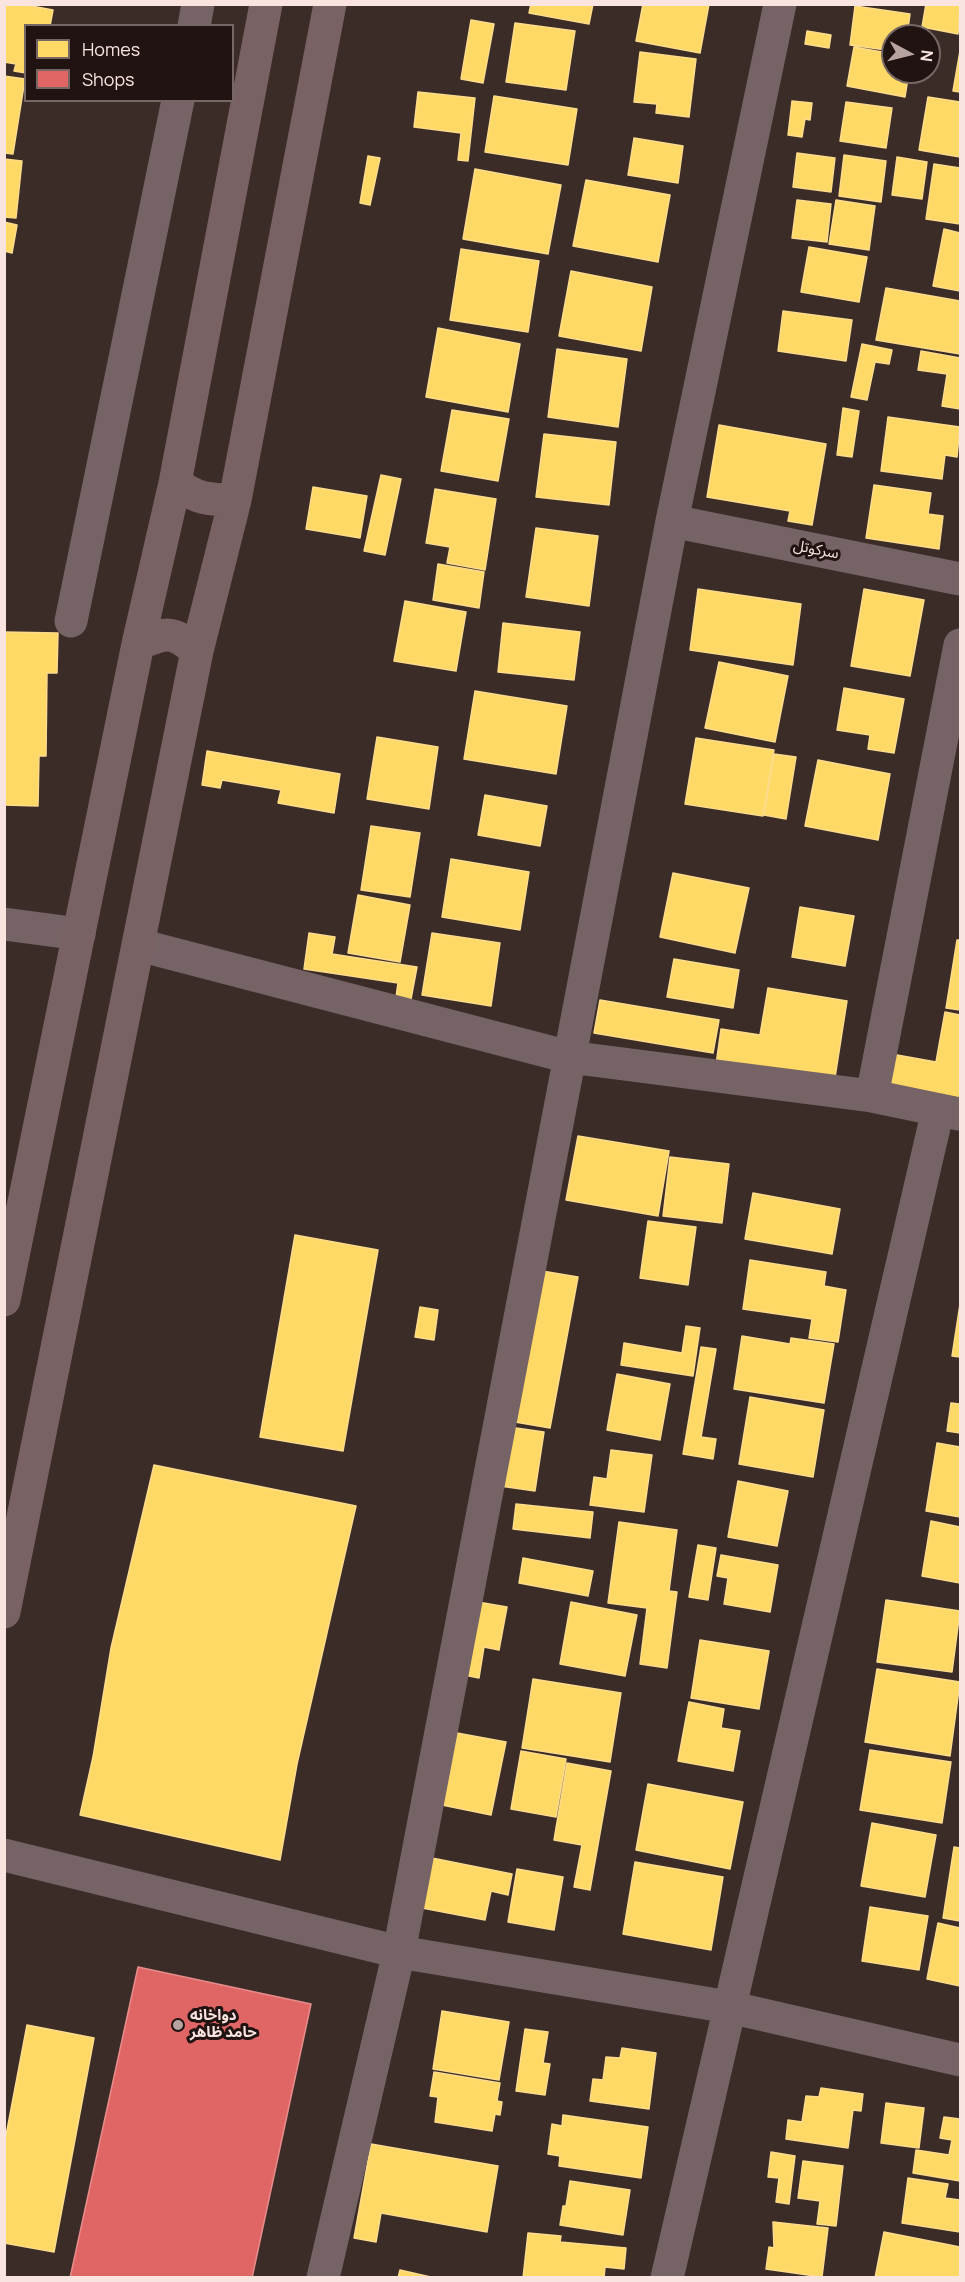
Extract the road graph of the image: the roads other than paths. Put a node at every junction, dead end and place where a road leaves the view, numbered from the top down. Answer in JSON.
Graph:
{"nodes":[{"id":1,"x":198,"y":4,"type":"edge"},
{"id":2,"x":266,"y":4,"type":"edge"},
{"id":3,"x":330,"y":4,"type":"edge"},
{"id":4,"x":780,"y":4,"type":"edge"},
{"id":5,"x":194,"y":24,"type":"edge"},
{"id":6,"x":178,"y":102,"type":"edge"},
{"id":7,"x":175,"y":483,"type":"junction"},
{"id":8,"x":235,"y":500,"type":"junction"},
{"id":9,"x":672,"y":521,"type":"junction"},
{"id":10,"x":960,"y":579,"type":"edge"},
{"id":11,"x":71,"y":621,"type":"dead end"},
{"id":12,"x":138,"y":644,"type":"junction"},
{"id":13,"x":960,"y":645,"type":"edge"},
{"id":14,"x":196,"y":651,"type":"junction"},
{"id":15,"x":4,"y":924,"type":"edge"},
{"id":16,"x":79,"y":934,"type":"junction"},
{"id":17,"x":139,"y":945,"type":"junction"},
{"id":18,"x":569,"y":1057,"type":"junction"},
{"id":19,"x":872,"y":1096,"type":"junction"},
{"id":20,"x":949,"y":1112,"type":"edge"},
{"id":21,"x":4,"y":1300,"type":"edge"},
{"id":22,"x":4,"y":1612,"type":"edge"},
{"id":23,"x":4,"y":1855,"type":"edge"},
{"id":24,"x":399,"y":1953,"type":"junction"},
{"id":25,"x":729,"y":2007,"type":"junction"},
{"id":26,"x":960,"y":2060,"type":"edge"},
{"id":27,"x":323,"y":2277,"type":"edge"},
{"id":28,"x":667,"y":2277,"type":"edge"}],
"edges":[{"from":1,"to":5,"type":"street"},
{"from":2,"to":7,"type":"main road"},
{"from":3,"to":8,"type":"main road"},
{"from":4,"to":9,"type":"street"},
{"from":6,"to":11,"type":"street"},
{"from":7,"to":8,"type":"main road"},
{"from":7,"to":12,"type":"main road"},
{"from":8,"to":14,"type":"main road"},
{"from":9,"to":10,"type":"street","name":"سرکوتل"},
{"from":9,"to":18,"type":"street"},
{"from":12,"to":14,"type":"main road"},
{"from":12,"to":16,"type":"main road"},
{"from":13,"to":19,"type":"street"},
{"from":14,"to":17,"type":"main road"},
{"from":15,"to":16,"type":"street"},
{"from":16,"to":21,"type":"main road"},
{"from":17,"to":18,"type":"street"},
{"from":17,"to":22,"type":"main road"},
{"from":18,"to":19,"type":"street"},
{"from":18,"to":24,"type":"street"},
{"from":19,"to":20,"type":"street"},
{"from":20,"to":25,"type":"street"},
{"from":23,"to":24,"type":"street"},
{"from":24,"to":25,"type":"street"},
{"from":24,"to":27,"type":"street"},
{"from":25,"to":26,"type":"street"},
{"from":25,"to":28,"type":"street"}]}
